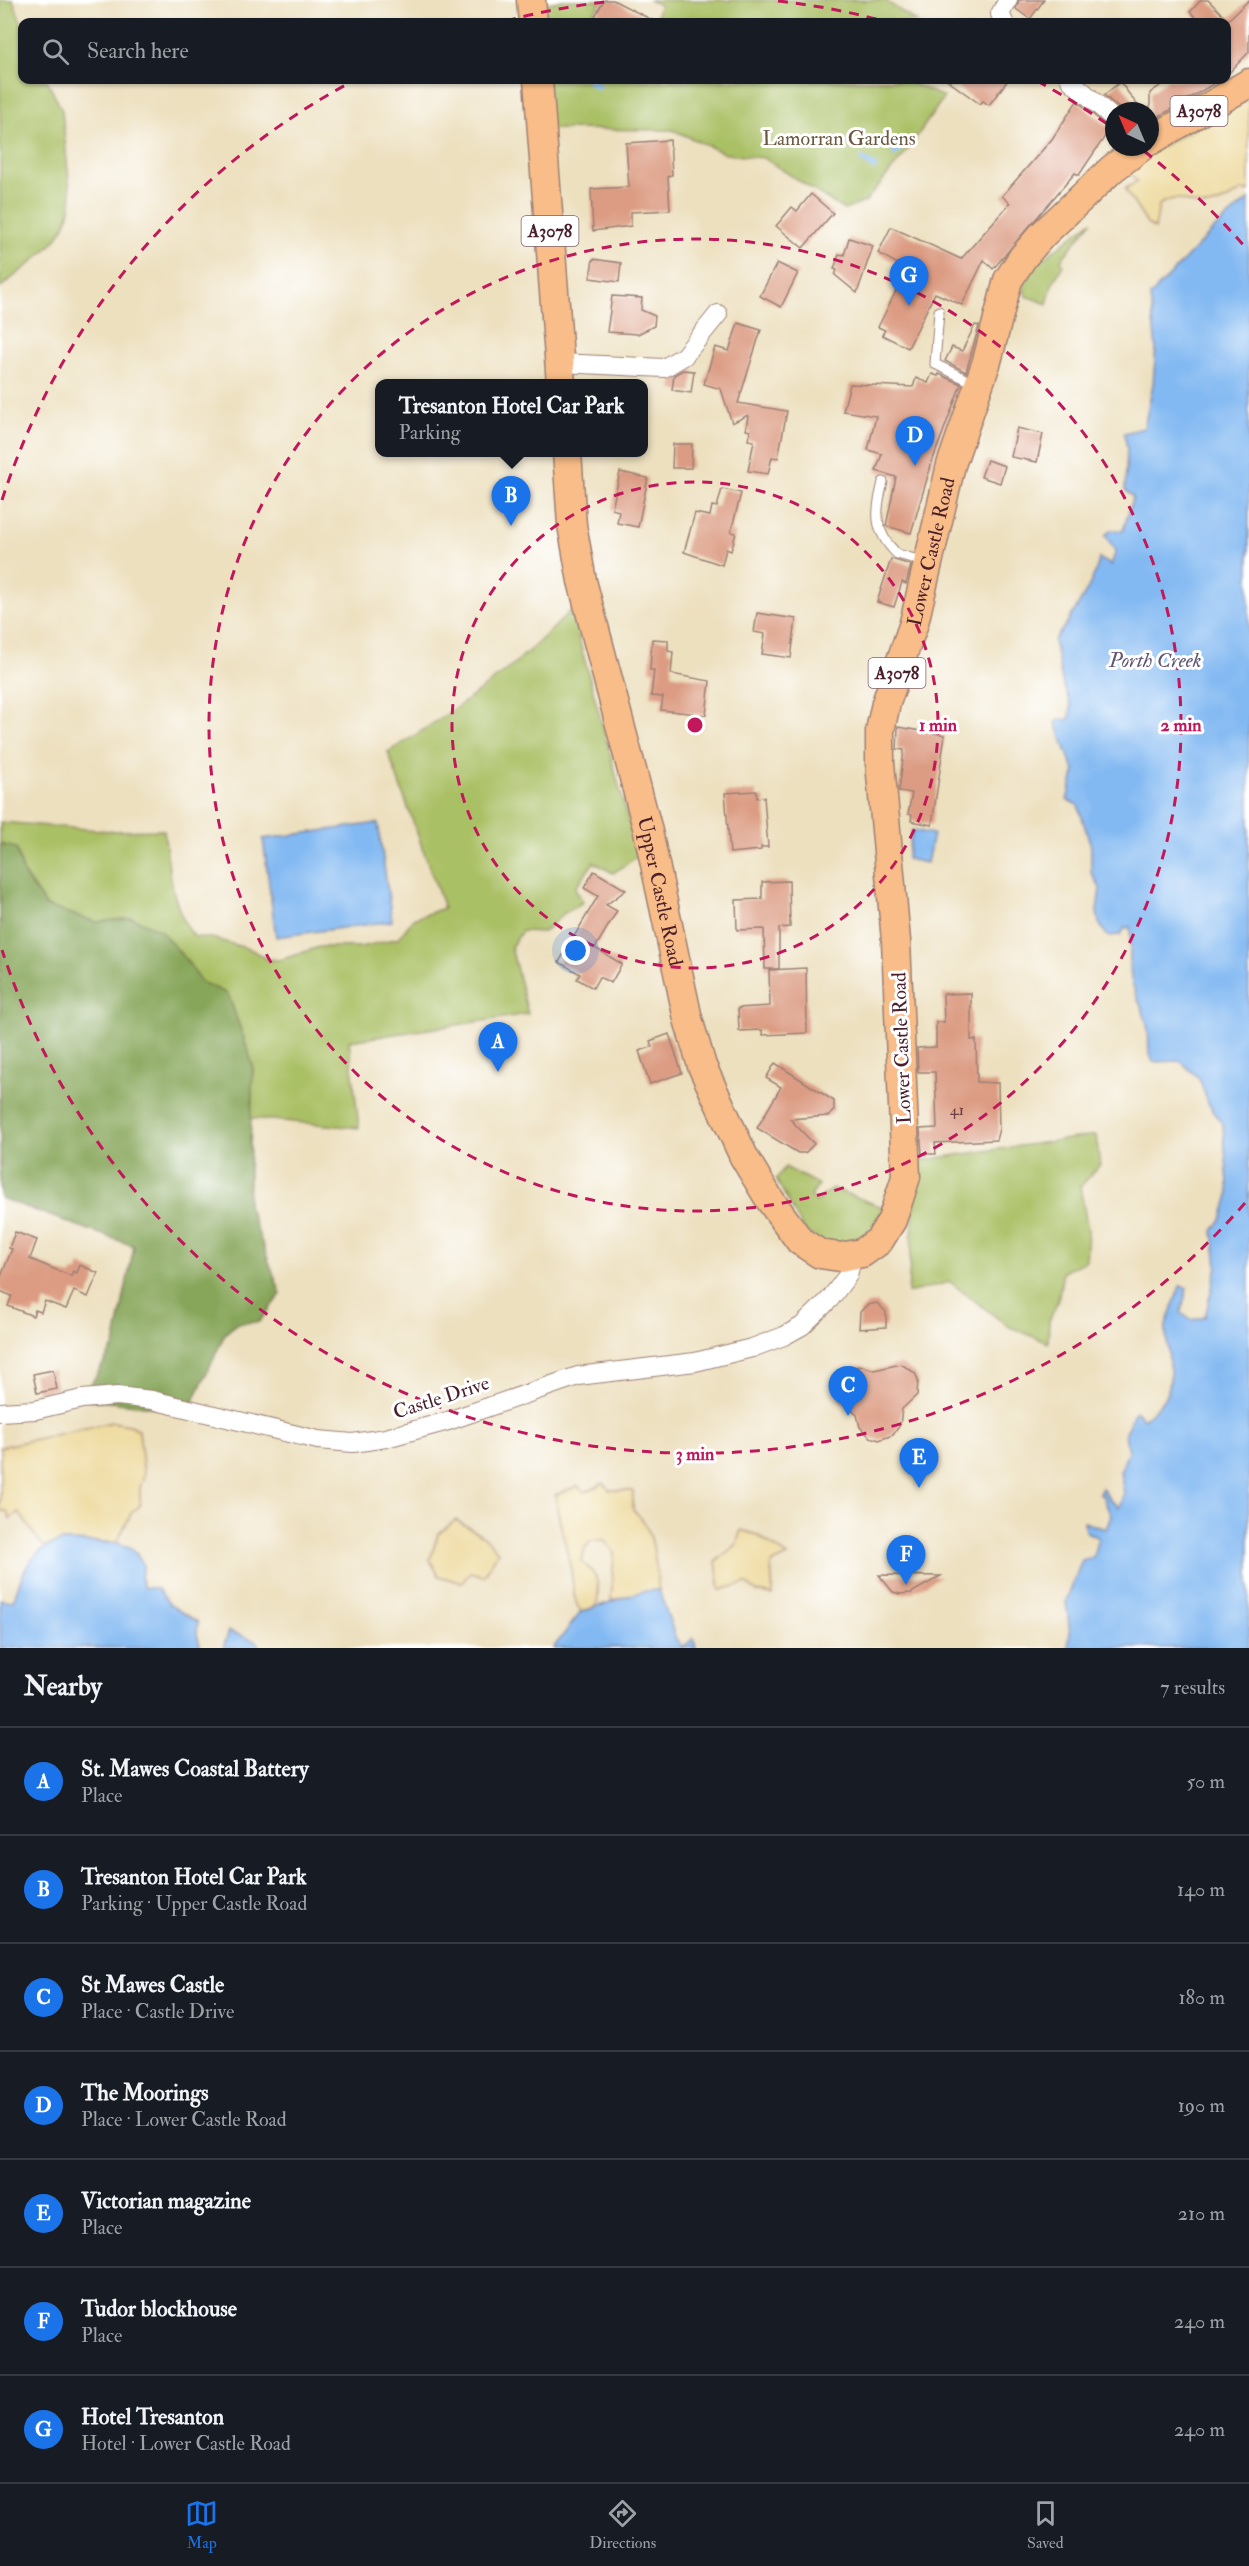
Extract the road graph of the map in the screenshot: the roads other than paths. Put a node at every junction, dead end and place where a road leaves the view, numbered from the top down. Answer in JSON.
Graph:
{"nodes":[{"id":1,"x":531,"y":0,"type":"edge"},
{"id":2,"x":1008,"y":0,"type":"edge"},
{"id":3,"x":533,"y":18,"type":"edge"},
{"id":4,"x":1002,"y":18,"type":"edge"},
{"id":5,"x":1249,"y":83,"type":"edge"},
{"id":6,"x":538,"y":84,"type":"edge"},
{"id":7,"x":1075,"y":84,"type":"edge"},
{"id":8,"x":1105,"y":111,"type":"edge"},
{"id":9,"x":1159,"y":135,"type":"edge"},
{"id":10,"x":1128,"y":156,"type":"edge"},
{"id":11,"x":939,"y":312,"type":"dead end"},
{"id":12,"x":718,"y":314,"type":"dead end"},
{"id":13,"x":560,"y":373,"type":"edge"},
{"id":14,"x":978,"y":385,"type":"junction"},
{"id":15,"x":567,"y":457,"type":"edge"},
{"id":16,"x":883,"y":482,"type":"dead end"},
{"id":17,"x":928,"y":563,"type":"junction"},
{"id":18,"x":858,"y":1254,"type":"junction"},
{"id":19,"x":0,"y":1412,"type":"edge"}],
"edges":[{"from":1,"to":3,"type":"main road"},
{"from":2,"to":4,"type":"street"},
{"from":5,"to":9,"type":"main road","name":"Lower Castle Road","number":"A3078"},
{"from":6,"to":13,"type":"main road","number":"A3078"},
{"from":7,"to":8,"type":"street"},
{"from":10,"to":14,"type":"main road","name":"Lower Castle Road","number":"A3078"},
{"from":11,"to":14,"type":"lane"},
{"from":12,"to":13,"type":"street"},
{"from":14,"to":17,"type":"main road","name":"Lower Castle Road","number":"A3078"},
{"from":15,"to":18,"type":"main road","name":"Upper Castle Road"},
{"from":16,"to":17,"type":"lane"},
{"from":17,"to":18,"type":"main road","name":"Lower Castle Road","number":"A3078"},
{"from":18,"to":19,"type":"street","name":"Castle Drive"}]}
